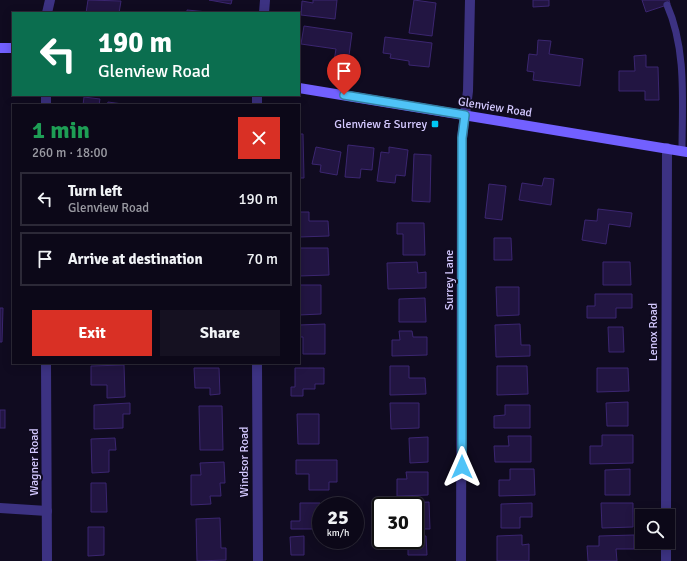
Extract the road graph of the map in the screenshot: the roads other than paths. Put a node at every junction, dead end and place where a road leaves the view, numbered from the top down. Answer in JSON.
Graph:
{"nodes":[{"id":1,"x":50,"y":0,"type":"edge"},
{"id":2,"x":265,"y":0,"type":"edge"},
{"id":3,"x":470,"y":0,"type":"edge"},
{"id":4,"x":666,"y":5,"type":"dead end"},
{"id":5,"x":47,"y":12,"type":"edge"},
{"id":6,"x":264,"y":12,"type":"edge"},
{"id":7,"x":0,"y":48,"type":"edge"},
{"id":8,"x":12,"y":48,"type":"edge"},
{"id":9,"x":300,"y":88,"type":"edge"},
{"id":10,"x":465,"y":115,"type":"junction"},
{"id":11,"x":667,"y":148,"type":"junction"},
{"id":12,"x":684,"y":151,"type":"edge"},
{"id":13,"x":46,"y":364,"type":"edge"},
{"id":14,"x":257,"y":364,"type":"edge"},
{"id":15,"x":0,"y":508,"type":"edge"},
{"id":16,"x":666,"y":509,"type":"edge"},
{"id":17,"x":47,"y":511,"type":"junction"},
{"id":18,"x":666,"y":549,"type":"edge"},
{"id":19,"x":47,"y":561,"type":"edge"},
{"id":20,"x":258,"y":561,"type":"edge"},
{"id":21,"x":461,"y":561,"type":"edge"},
{"id":22,"x":666,"y":561,"type":"edge"}],
"edges":[{"from":1,"to":5,"type":"street"},
{"from":2,"to":6,"type":"street"},
{"from":3,"to":10,"type":"street","name":"Surrey Lane"},
{"from":4,"to":12,"type":"lane"},
{"from":7,"to":8,"type":"main road"},
{"from":9,"to":10,"type":"main road","name":"Glenview Road"},
{"from":10,"to":11,"type":"main road","name":"Glenview Road"},
{"from":10,"to":21,"type":"street","name":"Surrey Lane"},
{"from":11,"to":12,"type":"main road","name":"Glenview Road"},
{"from":11,"to":16,"type":"street","name":"Lenox Road"},
{"from":13,"to":17,"type":"street","name":"Wagner Road"},
{"from":14,"to":20,"type":"street","name":"Windsor Road"},
{"from":15,"to":17,"type":"street"},
{"from":17,"to":19,"type":"street","name":"Wagner Road"},
{"from":18,"to":22,"type":"street"}]}
